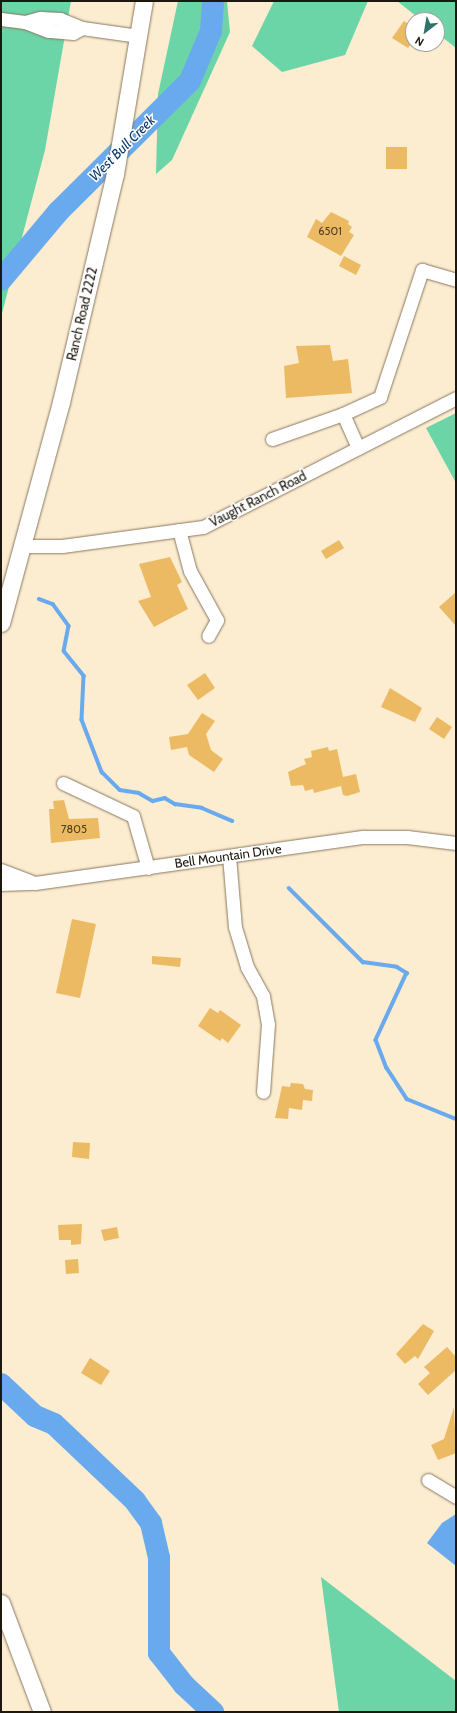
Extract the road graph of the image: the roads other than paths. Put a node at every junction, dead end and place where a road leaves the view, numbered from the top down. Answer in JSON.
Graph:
{"nodes":[{"id":1,"x":144,"y":1,"type":"edge"},
{"id":2,"x":1,"y":19,"type":"edge"},
{"id":3,"x":138,"y":36,"type":"junction"},
{"id":4,"x":456,"y":280,"type":"edge"},
{"id":5,"x":456,"y":398,"type":"edge"},
{"id":6,"x":343,"y":414,"type":"junction"},
{"id":7,"x":272,"y":439,"type":"dead end"},
{"id":8,"x":358,"y":448,"type":"junction"},
{"id":9,"x":179,"y":530,"type":"junction"},
{"id":10,"x":21,"y":546,"type":"junction"},
{"id":11,"x":1,"y":623,"type":"edge"},
{"id":12,"x":208,"y":636,"type":"dead end"},
{"id":13,"x":63,"y":783,"type":"dead end"},
{"id":14,"x":456,"y":843,"type":"edge"},
{"id":15,"x":229,"y":856,"type":"junction"},
{"id":16,"x":148,"y":868,"type":"junction"},
{"id":17,"x":1,"y":870,"type":"edge"},
{"id":18,"x":35,"y":883,"type":"junction"},
{"id":19,"x":1,"y":884,"type":"edge"},
{"id":20,"x":263,"y":1092,"type":"dead end"},
{"id":21,"x":428,"y":1480,"type":"dead end"},
{"id":22,"x":456,"y":1497,"type":"edge"},
{"id":23,"x":1,"y":1603,"type":"edge"},
{"id":24,"x":42,"y":1712,"type":"edge"}],
"edges":[{"from":1,"to":3,"type":"main road","name":"Ranch Road 2222"},
{"from":2,"to":3,"type":"street"},
{"from":3,"to":10,"type":"main road","name":"Ranch Road 2222"},
{"from":4,"to":6,"type":"street"},
{"from":5,"to":8,"type":"street","name":"Vaught Ranch Road"},
{"from":6,"to":7,"type":"street"},
{"from":6,"to":8,"type":"street"},
{"from":8,"to":9,"type":"street","name":"Vaught Ranch Road"},
{"from":9,"to":10,"type":"street","name":"Vaught Ranch Road"},
{"from":9,"to":12,"type":"street"},
{"from":10,"to":11,"type":"main road","name":"Ranch Road 2222"},
{"from":13,"to":16,"type":"street"},
{"from":14,"to":15,"type":"street","name":"Bell Mountain Drive"},
{"from":15,"to":16,"type":"street","name":"Bell Mountain Drive"},
{"from":15,"to":20,"type":"street"},
{"from":16,"to":18,"type":"street","name":"Bell Mountain Drive"},
{"from":17,"to":18,"type":"street"},
{"from":18,"to":19,"type":"street","name":"Bell Mountain Drive"},
{"from":21,"to":22,"type":"street"},
{"from":23,"to":24,"type":"main road"}]}
